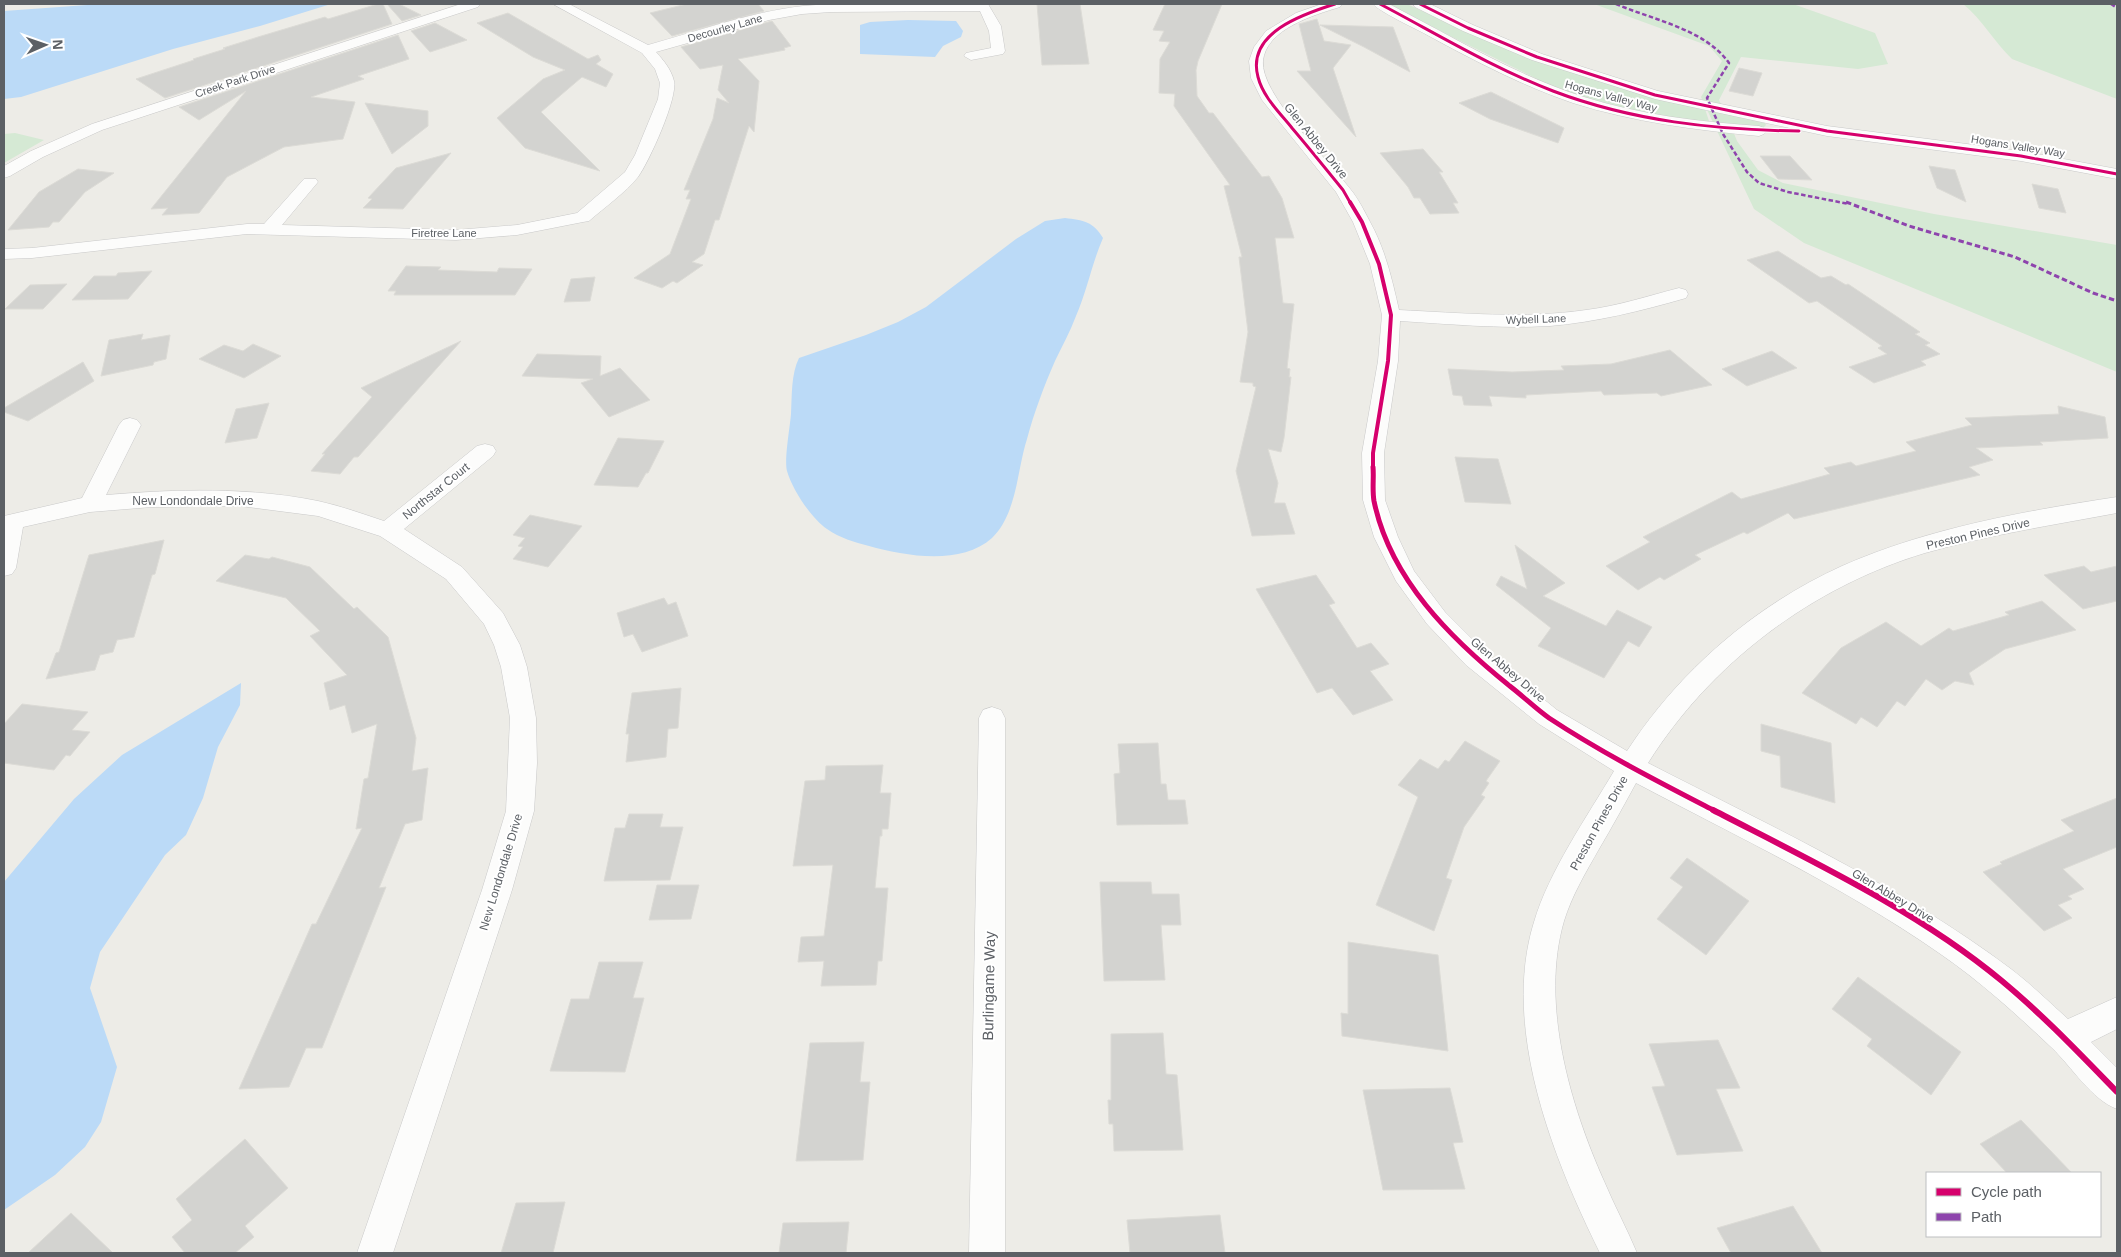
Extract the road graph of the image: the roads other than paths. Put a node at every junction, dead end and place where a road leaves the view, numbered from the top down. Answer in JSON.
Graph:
{"nodes":[{"id":1,"x":473,"y":4,"type":"edge"},
{"id":2,"x":560,"y":4,"type":"edge"},
{"id":3,"x":1335,"y":4,"type":"edge"},
{"id":4,"x":1380,"y":4,"type":"edge"},
{"id":5,"x":1420,"y":4,"type":"edge"},
{"id":6,"x":983,"y":5,"type":"edge"},
{"id":7,"x":647,"y":50,"type":"junction"},
{"id":8,"x":971,"y":56,"type":"dead end"},
{"id":9,"x":1827,"y":131,"type":"junction"},
{"id":10,"x":4,"y":173,"type":"edge"},
{"id":11,"x":2117,"y":174,"type":"edge"},
{"id":12,"x":310,"y":182,"type":"dead end"},
{"id":13,"x":269,"y":229,"type":"junction"},
{"id":14,"x":4,"y":254,"type":"edge"},
{"id":15,"x":1679,"y":294,"type":"dead end"},
{"id":16,"x":1391,"y":315,"type":"junction"},
{"id":17,"x":130,"y":425,"type":"dead end"},
{"id":18,"x":485,"y":451,"type":"dead end"},
{"id":19,"x":90,"y":504,"type":"junction"},
{"id":20,"x":2117,"y":505,"type":"edge"},
{"id":21,"x":8,"y":523,"type":"edge"},
{"id":22,"x":388,"y":530,"type":"junction"},
{"id":23,"x":4,"y":568,"type":"edge"},
{"id":24,"x":992,"y":718,"type":"dead end"},
{"id":25,"x":1630,"y":767,"type":"junction"},
{"id":26,"x":2117,"y":1012,"type":"edge"},
{"id":27,"x":2065,"y":1038,"type":"junction"},
{"id":28,"x":2117,"y":1092,"type":"edge"},
{"id":29,"x":375,"y":1253,"type":"edge"},
{"id":30,"x":987,"y":1253,"type":"edge"},
{"id":31,"x":1619,"y":1253,"type":"edge"}],
"edges":[{"from":1,"to":10,"type":"street","name":"Creek Park Drive"},
{"from":2,"to":7,"type":"street","name":"Firetree Lane"},
{"from":3,"to":16,"type":"street","name":"Glen Abbey Drive"},
{"from":4,"to":9,"type":"street","name":"Hogans Valley Way"},
{"from":5,"to":9,"type":"street","name":"Hogans Valley Way"},
{"from":6,"to":7,"type":"street","name":"Decourley Lane"},
{"from":6,"to":8,"type":"street"},
{"from":7,"to":13,"type":"street","name":"Firetree Lane"},
{"from":9,"to":11,"type":"street","name":"Hogans Valley Way"},
{"from":12,"to":13,"type":"street"},
{"from":13,"to":14,"type":"street","name":"Firetree Lane"},
{"from":15,"to":16,"type":"street","name":"Wybell Lane"},
{"from":16,"to":25,"type":"street","name":"Glen Abbey Drive"},
{"from":17,"to":19,"type":"street"},
{"from":18,"to":22,"type":"street","name":"Northstar Court"},
{"from":19,"to":21,"type":"street","name":"New Londondale Drive"},
{"from":19,"to":22,"type":"street","name":"New Londondale Drive"},
{"from":20,"to":25,"type":"street","name":"Preston Pines Drive"},
{"from":21,"to":23,"type":"street"},
{"from":22,"to":29,"type":"street","name":"New Londondale Drive"},
{"from":24,"to":30,"type":"street","name":"Burlingame Way"},
{"from":25,"to":27,"type":"street","name":"Glen Abbey Drive"},
{"from":25,"to":31,"type":"street","name":"Preston Pines Drive"},
{"from":26,"to":27,"type":"street"},
{"from":27,"to":28,"type":"street","name":"Glen Abbey Drive"}]}
